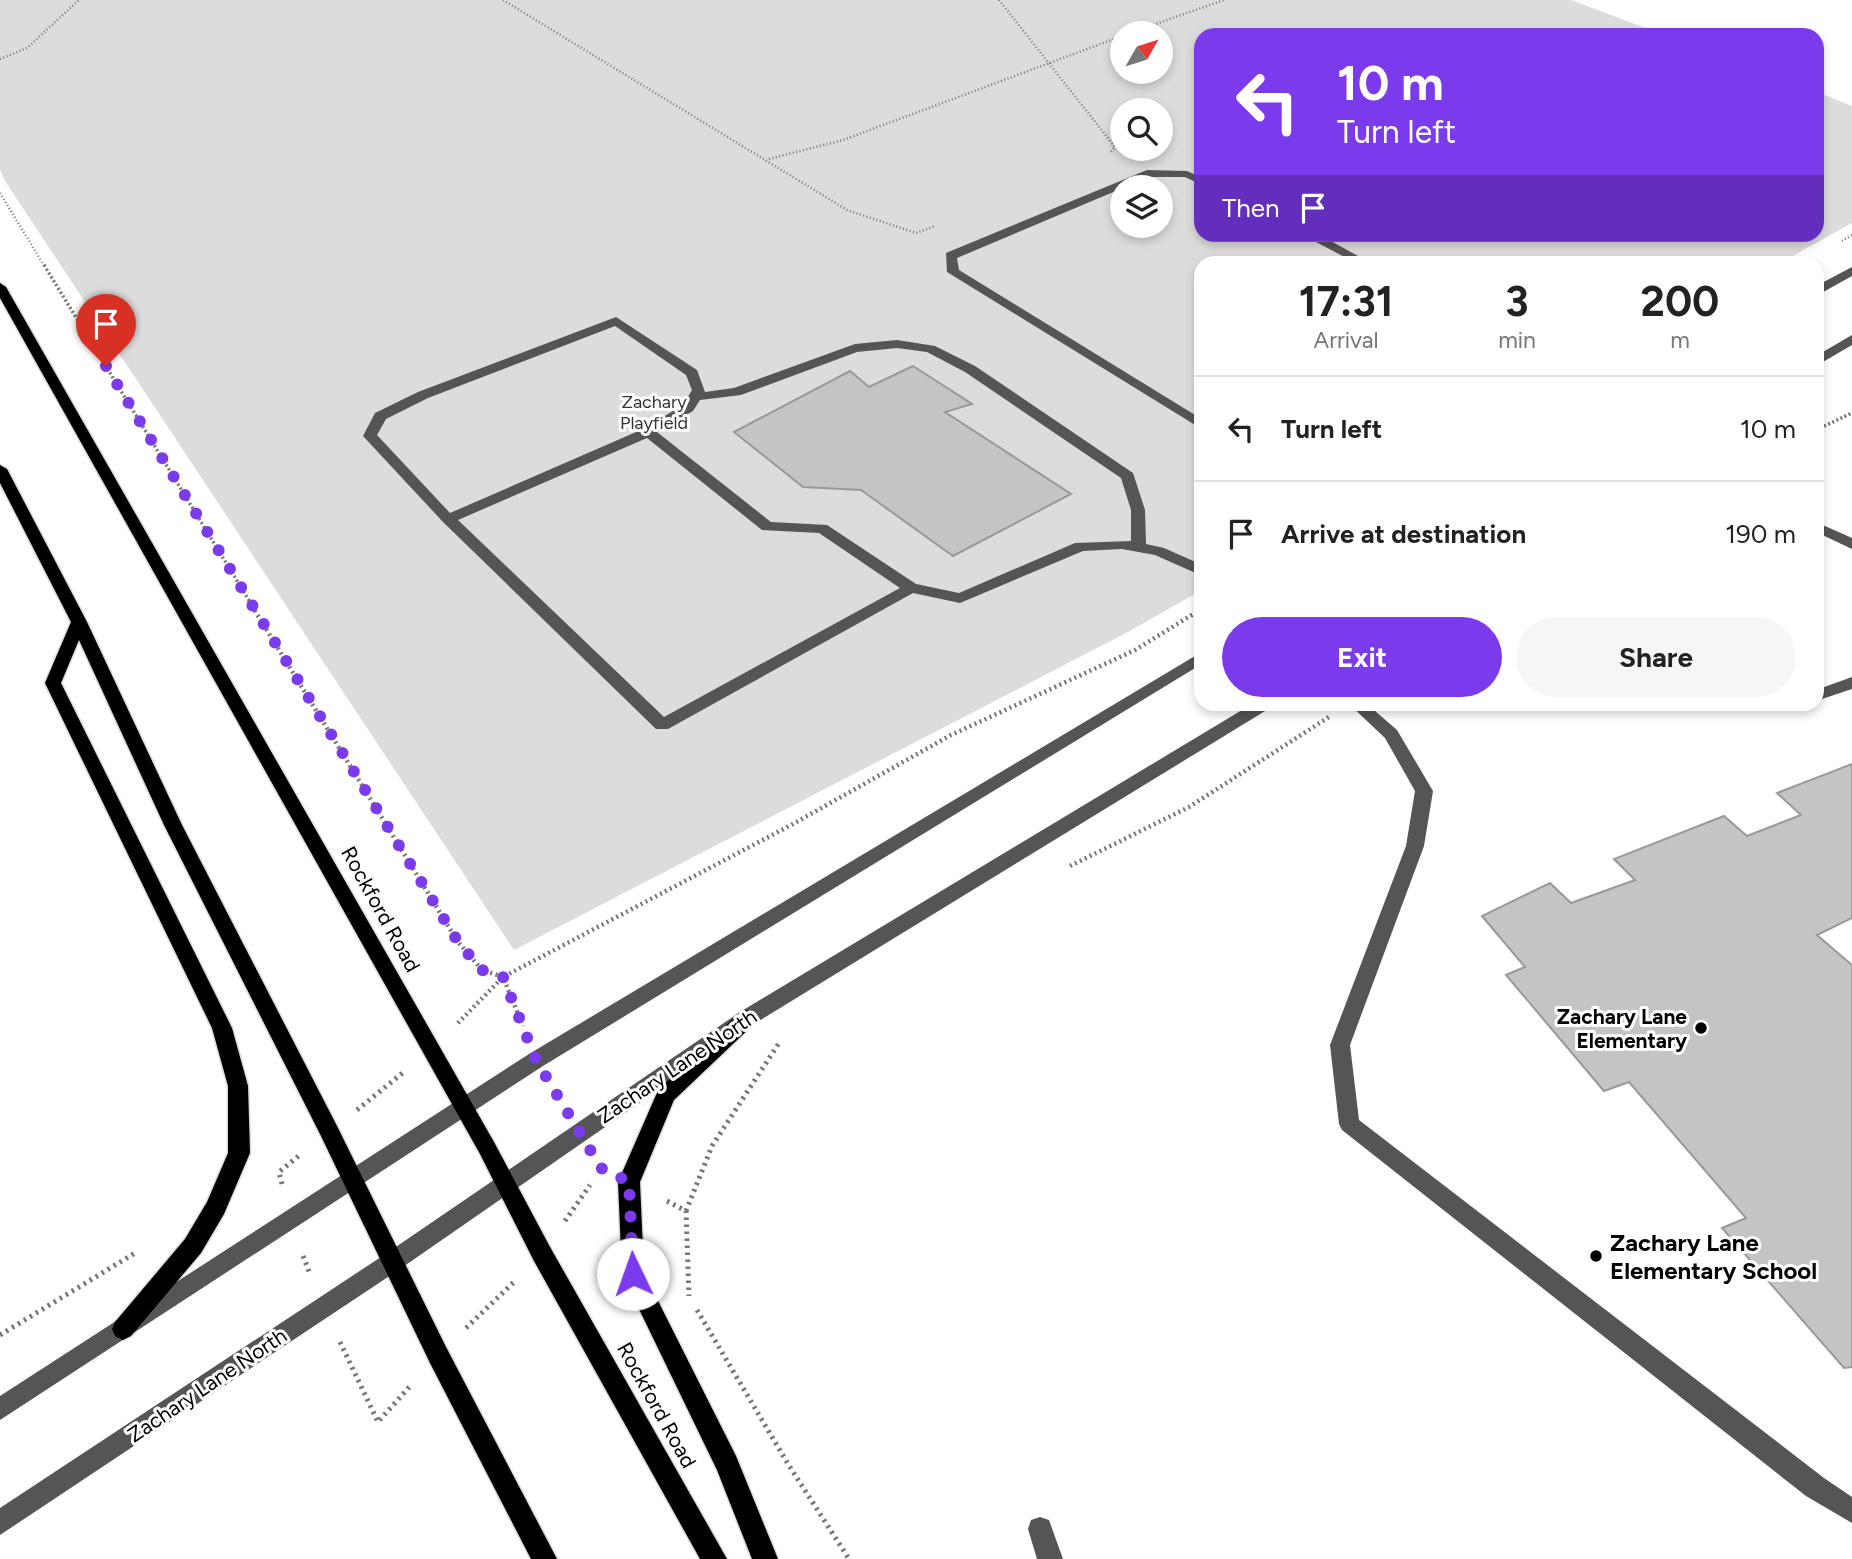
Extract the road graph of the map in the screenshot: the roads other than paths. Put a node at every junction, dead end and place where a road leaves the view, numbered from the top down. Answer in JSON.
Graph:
{"nodes":[{"id":1,"x":1194,"y":178,"type":"edge"},
{"id":2,"x":1323,"y":242,"type":"edge"},
{"id":3,"x":1351,"y":256,"type":"edge"},
{"id":4,"x":1852,"y":271,"type":"edge"},
{"id":5,"x":0,"y":287,"type":"edge"},
{"id":6,"x":1824,"y":287,"type":"edge"},
{"id":7,"x":1852,"y":339,"type":"edge"},
{"id":8,"x":1824,"y":357,"type":"edge"},
{"id":9,"x":694,"y":397,"type":"junction"},
{"id":10,"x":1194,"y":420,"type":"edge"},
{"id":11,"x":648,"y":432,"type":"junction"},
{"id":12,"x":0,"y":469,"type":"edge"},
{"id":13,"x":448,"y":519,"type":"junction"},
{"id":14,"x":1824,"y":530,"type":"edge"},
{"id":15,"x":1852,"y":544,"type":"edge"},
{"id":16,"x":1139,"y":548,"type":"junction"},
{"id":17,"x":1194,"y":567,"type":"edge"},
{"id":18,"x":911,"y":588,"type":"junction"},
{"id":19,"x":79,"y":622,"type":"junction"},
{"id":20,"x":1194,"y":662,"type":"edge"},
{"id":21,"x":1852,"y":683,"type":"edge"},
{"id":22,"x":1824,"y":693,"type":"edge"},
{"id":23,"x":1252,"y":711,"type":"edge"},
{"id":24,"x":1354,"y":711,"type":"edge"},
{"id":25,"x":747,"y":1018,"type":"junction"},
{"id":26,"x":464,"y":1106,"type":"junction"},
{"id":27,"x":351,"y":1179,"type":"junction"},
{"id":28,"x":506,"y":1184,"type":"junction"},
{"id":29,"x":392,"y":1262,"type":"junction"},
{"id":30,"x":123,"y":1329,"type":"junction"},
{"id":31,"x":0,"y":1409,"type":"edge"},
{"id":32,"x":1852,"y":1511,"type":"edge"},
{"id":33,"x":0,"y":1523,"type":"edge"},
{"id":34,"x":1040,"y":1529,"type":"dead end"},
{"id":35,"x":544,"y":1559,"type":"edge"},
{"id":36,"x":714,"y":1559,"type":"edge"},
{"id":37,"x":765,"y":1559,"type":"edge"},
{"id":38,"x":1050,"y":1559,"type":"edge"}],
"edges":[{"from":1,"to":10,"type":"street"},
{"from":2,"to":3,"type":"street"},
{"from":4,"to":6,"type":"street"},
{"from":5,"to":26,"type":"main road","name":"Rockford Road"},
{"from":7,"to":8,"type":"street"},
{"from":9,"to":11,"type":"street"},
{"from":9,"to":13,"type":"street"},
{"from":9,"to":16,"type":"street"},
{"from":11,"to":13,"type":"street"},
{"from":11,"to":18,"type":"street"},
{"from":12,"to":19,"type":"main road"},
{"from":13,"to":18,"type":"street"},
{"from":14,"to":15,"type":"street"},
{"from":16,"to":17,"type":"street"},
{"from":16,"to":18,"type":"street"},
{"from":19,"to":27,"type":"main road"},
{"from":19,"to":30,"type":"main road"},
{"from":20,"to":26,"type":"street"},
{"from":21,"to":22,"type":"street"},
{"from":23,"to":25,"type":"street","name":"Zachary Lane North"},
{"from":24,"to":32,"type":"street"},
{"from":25,"to":28,"type":"street","name":"Zachary Lane North"},
{"from":25,"to":37,"type":"main road"},
{"from":26,"to":27,"type":"street"},
{"from":26,"to":28,"type":"main road","name":"Rockford Road"},
{"from":27,"to":29,"type":"main road"},
{"from":27,"to":30,"type":"street"},
{"from":28,"to":29,"type":"street","name":"Zachary Lane North"},
{"from":28,"to":36,"type":"main road","name":"Rockford Road"},
{"from":29,"to":33,"type":"street","name":"Zachary Lane North"},
{"from":29,"to":35,"type":"main road"},
{"from":30,"to":31,"type":"street"},
{"from":34,"to":38,"type":"street"}]}
